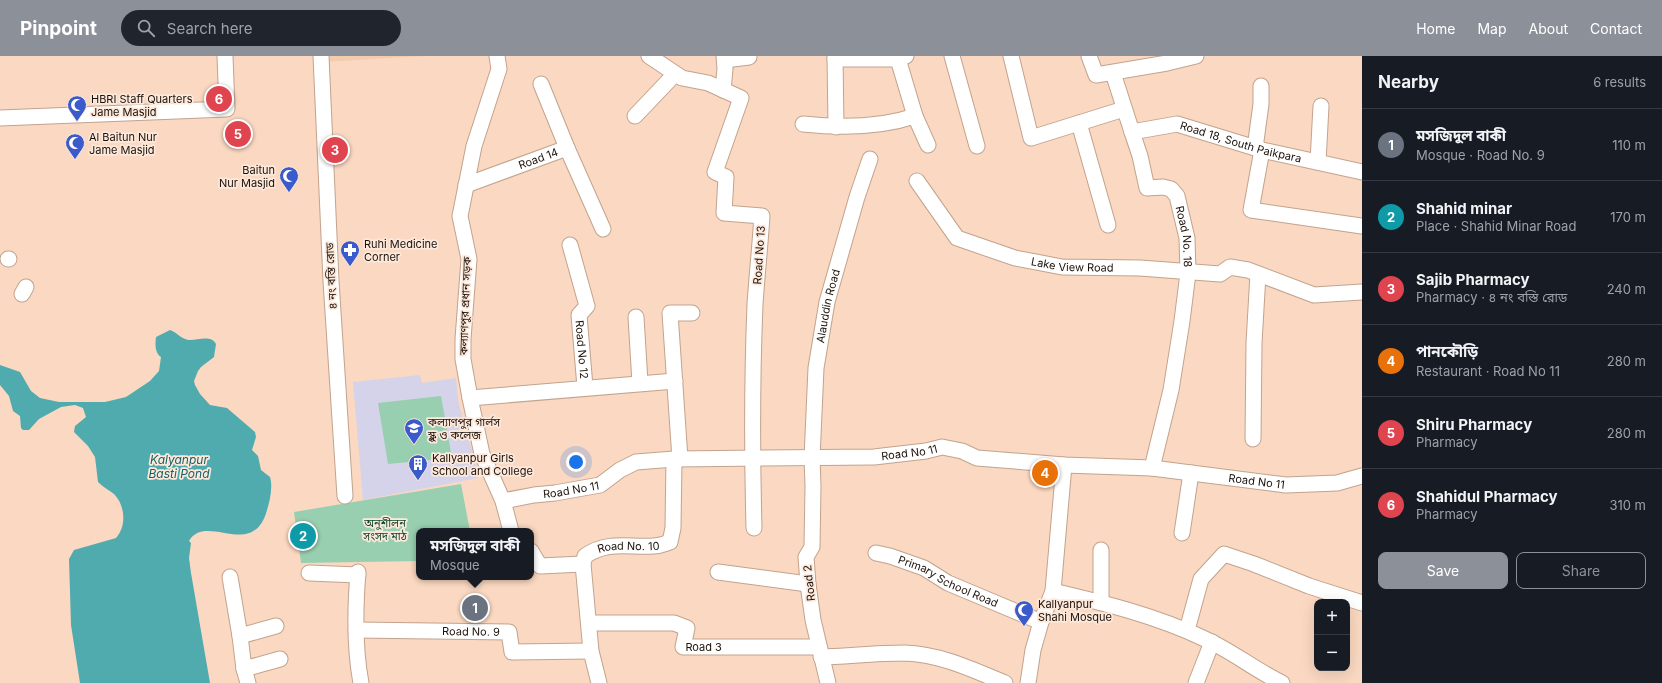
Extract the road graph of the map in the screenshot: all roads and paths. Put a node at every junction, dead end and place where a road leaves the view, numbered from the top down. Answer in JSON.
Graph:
{"nodes":[{"id":1,"x":225,"y":56,"type":"edge"},
{"id":2,"x":321,"y":56,"type":"edge"},
{"id":3,"x":497,"y":56,"type":"edge"},
{"id":4,"x":649,"y":56,"type":"edge"},
{"id":5,"x":952,"y":56,"type":"edge"},
{"id":6,"x":1011,"y":56,"type":"edge"},
{"id":7,"x":1089,"y":56,"type":"edge"},
{"id":8,"x":1196,"y":56,"type":"edge"},
{"id":9,"x":749,"y":57,"type":"edge"},
{"id":10,"x":895,"y":57,"type":"edge"},
{"id":11,"x":725,"y":58,"type":"edge"},
{"id":12,"x":835,"y":58,"type":"edge"},
{"id":13,"x":1113,"y":73,"type":"junction"},
{"id":14,"x":675,"y":74,"type":"junction"},
{"id":15,"x":541,"y":84,"type":"dead end"},
{"id":16,"x":1261,"y":86,"type":"dead end"},
{"id":17,"x":723,"y":90,"type":"junction"},
{"id":18,"x":1321,"y":106,"type":"dead end"},
{"id":19,"x":1124,"y":108,"type":"junction"},
{"id":20,"x":635,"y":116,"type":"dead end"},
{"id":21,"x":915,"y":116,"type":"junction"},
{"id":22,"x":0,"y":118,"type":"edge"},
{"id":23,"x":1079,"y":123,"type":"junction"},
{"id":24,"x":803,"y":124,"type":"dead end"},
{"id":25,"x":836,"y":127,"type":"junction"},
{"id":26,"x":1132,"y":132,"type":"junction"},
{"id":27,"x":928,"y":145,"type":"dead end"},
{"id":28,"x":977,"y":146,"type":"dead end"},
{"id":29,"x":567,"y":148,"type":"junction"},
{"id":30,"x":1259,"y":149,"type":"junction"},
{"id":31,"x":870,"y":159,"type":"dead end"},
{"id":32,"x":1318,"y":162,"type":"junction"},
{"id":33,"x":1362,"y":172,"type":"edge"},
{"id":34,"x":917,"y":181,"type":"dead end"},
{"id":35,"x":466,"y":185,"type":"junction"},
{"id":36,"x":1108,"y":225,"type":"dead end"},
{"id":37,"x":1362,"y":226,"type":"edge"},
{"id":38,"x":603,"y":229,"type":"dead end"},
{"id":39,"x":570,"y":245,"type":"dead end"},
{"id":40,"x":1188,"y":273,"type":"junction"},
{"id":41,"x":1258,"y":274,"type":"junction"},
{"id":42,"x":1362,"y":292,"type":"edge"},
{"id":43,"x":692,"y":313,"type":"dead end"},
{"id":44,"x":636,"y":317,"type":"dead end"},
{"id":45,"x":675,"y":381,"type":"junction"},
{"id":46,"x":640,"y":383,"type":"junction"},
{"id":47,"x":585,"y":387,"type":"junction"},
{"id":48,"x":470,"y":398,"type":"junction"},
{"id":49,"x":1253,"y":439,"type":"dead end"},
{"id":50,"x":812,"y":458,"type":"junction"},
{"id":51,"x":677,"y":459,"type":"junction"},
{"id":52,"x":752,"y":460,"type":"junction"},
{"id":53,"x":1064,"y":464,"type":"junction"},
{"id":54,"x":1152,"y":468,"type":"junction"},
{"id":55,"x":1191,"y":473,"type":"junction"},
{"id":56,"x":1362,"y":476,"type":"edge"},
{"id":57,"x":345,"y":496,"type":"dead end"},
{"id":58,"x":503,"y":502,"type":"junction"},
{"id":59,"x":510,"y":528,"type":"edge"},
{"id":60,"x":754,"y":528,"type":"dead end"},
{"id":61,"x":1182,"y":533,"type":"dead end"},
{"id":62,"x":1101,"y":550,"type":"dead end"},
{"id":63,"x":876,"y":553,"type":"dead end"},
{"id":64,"x":534,"y":557,"type":"edge"},
{"id":65,"x":583,"y":564,"type":"junction"},
{"id":66,"x":718,"y":572,"type":"dead end"},
{"id":67,"x":310,"y":573,"type":"dead end"},
{"id":68,"x":230,"y":577,"type":"dead end"},
{"id":69,"x":808,"y":584,"type":"junction"},
{"id":70,"x":1053,"y":591,"type":"junction"},
{"id":71,"x":1101,"y":602,"type":"junction"},
{"id":72,"x":1362,"y":603,"type":"edge"},
{"id":73,"x":1041,"y":622,"type":"junction"},
{"id":74,"x":589,"y":623,"type":"junction"},
{"id":75,"x":276,"y":626,"type":"dead end"},
{"id":76,"x":356,"y":630,"type":"junction"},
{"id":77,"x":1187,"y":630,"type":"junction"},
{"id":78,"x":240,"y":636,"type":"junction"},
{"id":79,"x":1212,"y":642,"type":"junction"},
{"id":80,"x":591,"y":651,"type":"junction"},
{"id":81,"x":820,"y":652,"type":"junction"},
{"id":82,"x":280,"y":659,"type":"dead end"},
{"id":83,"x":246,"y":676,"type":"edge"},
{"id":84,"x":361,"y":683,"type":"edge"},
{"id":85,"x":599,"y":683,"type":"edge"},
{"id":86,"x":828,"y":683,"type":"edge"},
{"id":87,"x":1005,"y":683,"type":"edge"},
{"id":88,"x":1028,"y":683,"type":"edge"},
{"id":89,"x":1196,"y":683,"type":"edge"},
{"id":90,"x":1282,"y":683,"type":"edge"}],
"edges":[{"from":1,"to":22,"type":"street"},
{"from":2,"to":57,"type":"street","name":"৪ নং বস্তি রোড"},
{"from":3,"to":35,"type":"street","name":"কল্যাণপুর প্রধান সড়ক"},
{"from":4,"to":14,"type":"street"},
{"from":5,"to":28,"type":"street"},
{"from":6,"to":23,"type":"street"},
{"from":7,"to":13,"type":"street"},
{"from":8,"to":13,"type":"street"},
{"from":9,"to":11,"type":"street"},
{"from":10,"to":12,"type":"street"},
{"from":10,"to":21,"type":"street"},
{"from":11,"to":17,"type":"street"},
{"from":12,"to":25,"type":"street"},
{"from":13,"to":19,"type":"street"},
{"from":14,"to":17,"type":"street"},
{"from":14,"to":20,"type":"street"},
{"from":15,"to":29,"type":"street","name":"Road 14"},
{"from":16,"to":30,"type":"street"},
{"from":17,"to":52,"type":"street","name":"Road No 13"},
{"from":18,"to":32,"type":"street"},
{"from":19,"to":23,"type":"street"},
{"from":19,"to":26,"type":"street"},
{"from":21,"to":25,"type":"street"},
{"from":21,"to":27,"type":"street"},
{"from":23,"to":36,"type":"street"},
{"from":24,"to":25,"type":"street"},
{"from":26,"to":30,"type":"street","name":"Road 18, South Paikpara"},
{"from":26,"to":40,"type":"street","name":"Road No. 18"},
{"from":29,"to":35,"type":"street","name":"Road 14"},
{"from":29,"to":38,"type":"street"},
{"from":30,"to":32,"type":"street","name":"Road 18, South Paikpara"},
{"from":30,"to":37,"type":"street"},
{"from":31,"to":50,"type":"street","name":"Alauddin Road"},
{"from":32,"to":33,"type":"street","name":"Road 18, South Paikpara"},
{"from":34,"to":40,"type":"street","name":"Lake View Road"},
{"from":35,"to":48,"type":"street","name":"কল্যাণপুর প্রধান সড়ক"},
{"from":39,"to":47,"type":"street","name":"Road No 12"},
{"from":40,"to":41,"type":"street","name":"Lake View Road"},
{"from":40,"to":54,"type":"street"},
{"from":41,"to":42,"type":"street","name":"Lake View Road"},
{"from":41,"to":49,"type":"street"},
{"from":43,"to":45,"type":"street"},
{"from":44,"to":46,"type":"street"},
{"from":45,"to":46,"type":"street","name":"Road No 12"},
{"from":45,"to":51,"type":"street"},
{"from":46,"to":47,"type":"street","name":"Road No 12"},
{"from":47,"to":48,"type":"street","name":"Road No 12"},
{"from":48,"to":58,"type":"street","name":"কল্যাণপুর প্রধান সড়ক"},
{"from":50,"to":52,"type":"street","name":"Road No 11"},
{"from":50,"to":53,"type":"street","name":"Road No 11"},
{"from":50,"to":69,"type":"street","name":"Road 2"},
{"from":51,"to":52,"type":"street","name":"Road No 11"},
{"from":51,"to":58,"type":"street","name":"Road No 11"},
{"from":51,"to":65,"type":"street","name":"Road No. 10"},
{"from":52,"to":60,"type":"street"},
{"from":53,"to":54,"type":"street","name":"Road No 11"},
{"from":53,"to":70,"type":"street"},
{"from":54,"to":55,"type":"street","name":"Road No 11"},
{"from":55,"to":56,"type":"street","name":"Road No 11"},
{"from":55,"to":61,"type":"street"},
{"from":58,"to":59,"type":"street","name":"কল্যাণপুর প্রধান সড়ক"},
{"from":62,"to":71,"type":"street"},
{"from":63,"to":73,"type":"street","name":"Primary School Road"},
{"from":64,"to":65,"type":"street"},
{"from":65,"to":74,"type":"street"},
{"from":66,"to":69,"type":"street"},
{"from":67,"to":76,"type":"street"},
{"from":68,"to":78,"type":"street"},
{"from":69,"to":81,"type":"street","name":"Road 2"},
{"from":70,"to":71,"type":"street"},
{"from":70,"to":73,"type":"street"},
{"from":71,"to":77,"type":"street"},
{"from":72,"to":77,"type":"street"},
{"from":73,"to":88,"type":"street"},
{"from":74,"to":80,"type":"street"},
{"from":74,"to":81,"type":"street","name":"Road 3"},
{"from":75,"to":78,"type":"street"},
{"from":76,"to":80,"type":"street","name":"Road No. 9"},
{"from":76,"to":84,"type":"street"},
{"from":77,"to":79,"type":"street"},
{"from":78,"to":83,"type":"street"},
{"from":79,"to":89,"type":"street"},
{"from":79,"to":90,"type":"street"},
{"from":80,"to":85,"type":"street"},
{"from":81,"to":86,"type":"street","name":"Road 2"},
{"from":81,"to":87,"type":"street","name":"Road 3"},
{"from":82,"to":83,"type":"street"}]}
